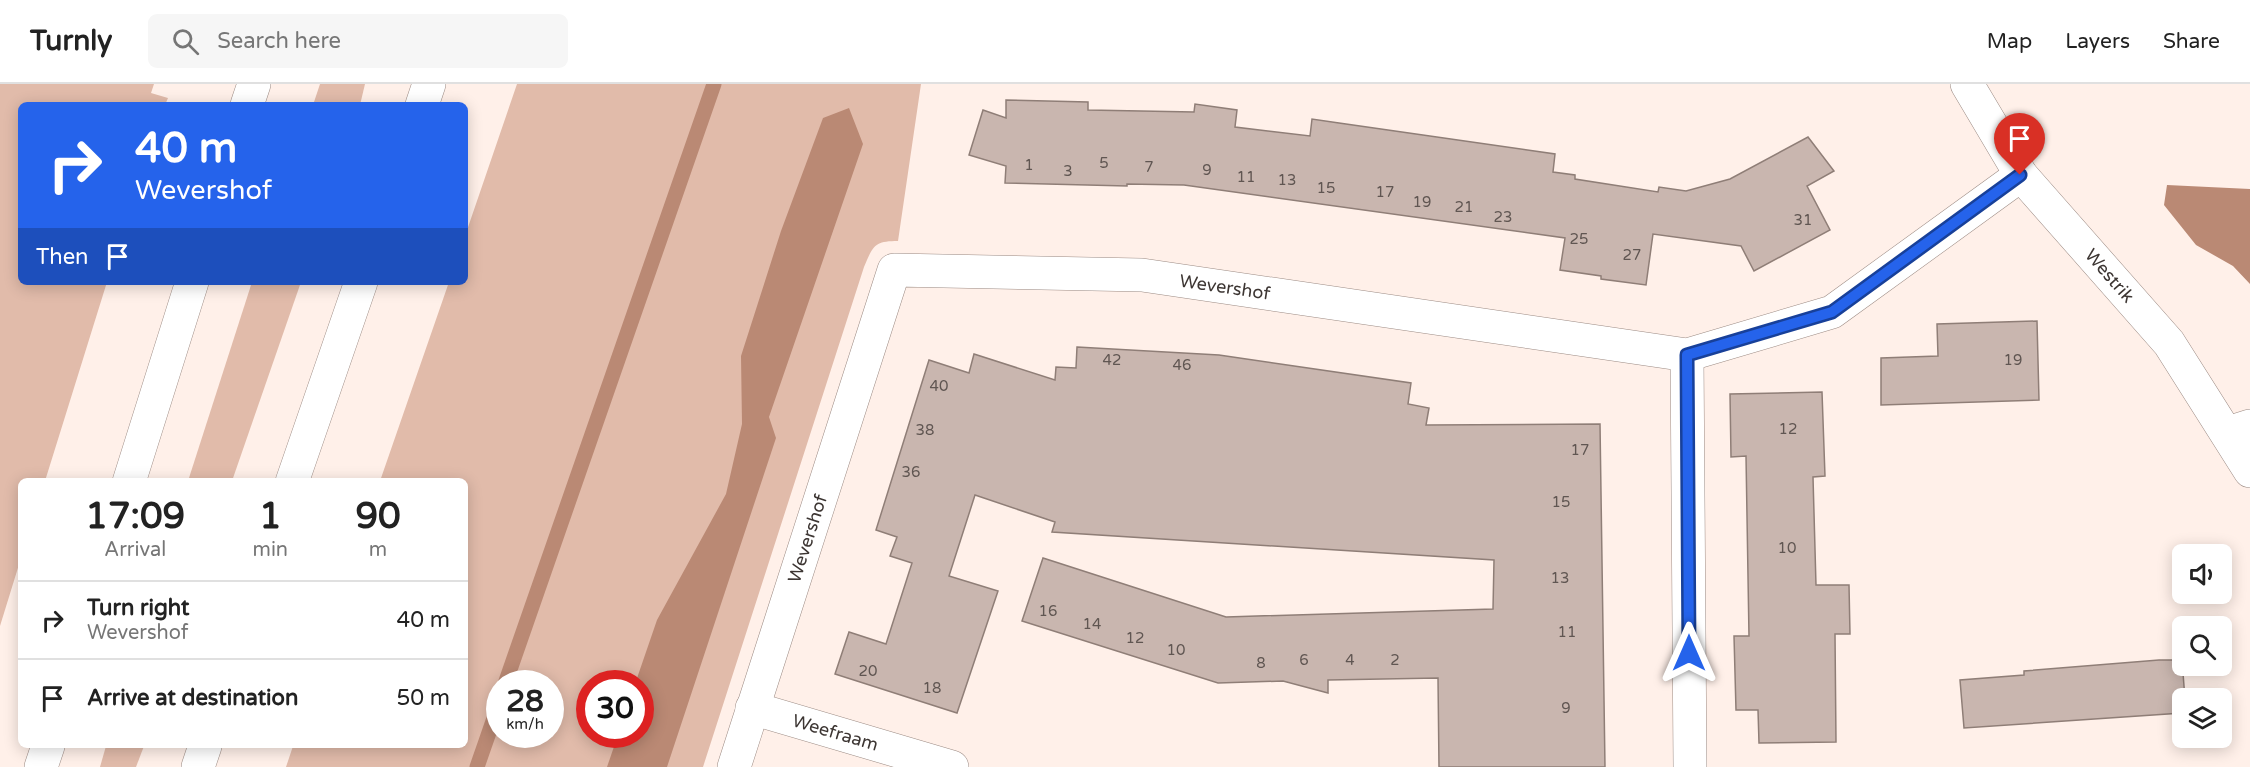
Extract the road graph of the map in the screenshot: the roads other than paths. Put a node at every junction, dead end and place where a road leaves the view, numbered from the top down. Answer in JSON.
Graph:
{"nodes":[{"id":1,"x":254,"y":84,"type":"edge"},
{"id":2,"x":429,"y":84,"type":"edge"},
{"id":3,"x":1967,"y":84,"type":"edge"},
{"id":4,"x":249,"y":102,"type":"edge"},
{"id":5,"x":423,"y":102,"type":"edge"},
{"id":6,"x":2020,"y":175,"type":"junction"},
{"id":7,"x":191,"y":285,"type":"edge"},
{"id":8,"x":360,"y":285,"type":"edge"},
{"id":9,"x":1687,"y":355,"type":"junction"},
{"id":10,"x":2239,"y":429,"type":"edge"},
{"id":11,"x":2250,"y":471,"type":"edge"},
{"id":12,"x":130,"y":478,"type":"edge"},
{"id":13,"x":293,"y":478,"type":"edge"},
{"id":14,"x":752,"y":708,"type":"junction"},
{"id":15,"x":47,"y":748,"type":"edge"},
{"id":16,"x":204,"y":748,"type":"edge"},
{"id":17,"x":41,"y":767,"type":"edge"},
{"id":18,"x":198,"y":767,"type":"edge"},
{"id":19,"x":734,"y":767,"type":"edge"},
{"id":20,"x":952,"y":767,"type":"edge"},
{"id":21,"x":1690,"y":767,"type":"edge"}],
"edges":[{"from":1,"to":4,"type":"main road"},
{"from":2,"to":5,"type":"main road"},
{"from":3,"to":6,"type":"main road","name":"Westrik"},
{"from":6,"to":9,"type":"main road","name":"Wevershof"},
{"from":6,"to":10,"type":"main road","name":"Westrik"},
{"from":7,"to":12,"type":"main road"},
{"from":8,"to":13,"type":"main road"},
{"from":9,"to":14,"type":"main road","name":"Wevershof"},
{"from":9,"to":21,"type":"main road"},
{"from":10,"to":11,"type":"main road","name":"Westrik"},
{"from":14,"to":19,"type":"main road","name":"Wevershof"},
{"from":14,"to":20,"type":"main road","name":"Weefraam"},
{"from":15,"to":17,"type":"main road"},
{"from":16,"to":18,"type":"main road"}]}
